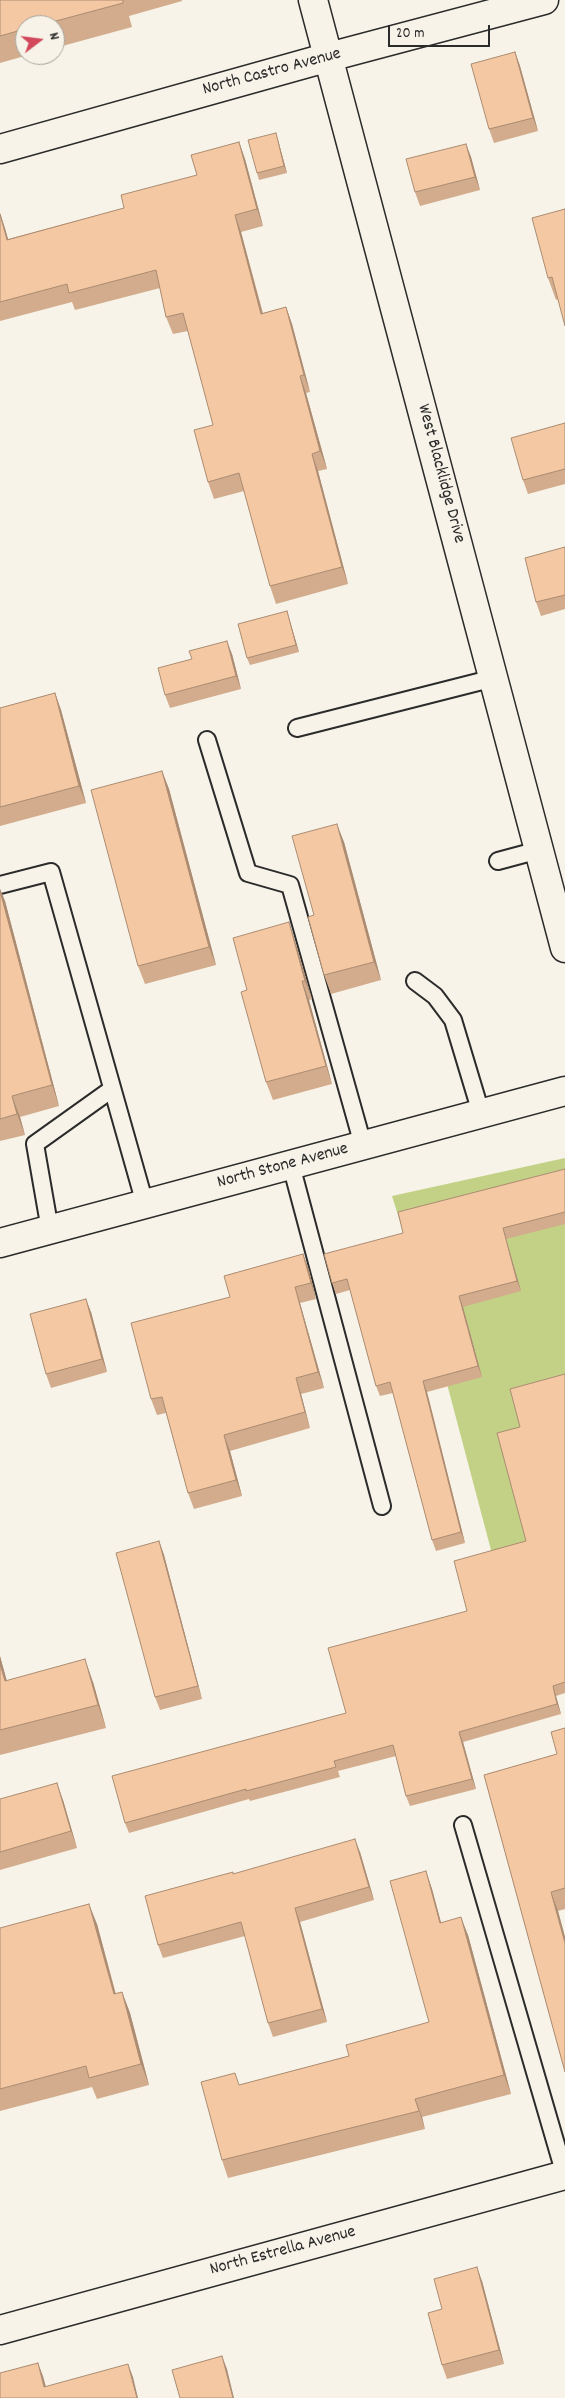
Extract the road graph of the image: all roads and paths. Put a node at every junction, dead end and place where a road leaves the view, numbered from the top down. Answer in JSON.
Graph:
{"nodes":[{"id":1,"x":313,"y":0,"type":"edge"},
{"id":2,"x":544,"y":0,"type":"edge"},
{"id":3,"x":329,"y":57,"type":"junction"},
{"id":4,"x":0,"y":148,"type":"edge"},
{"id":5,"x":494,"y":678,"type":"junction"},
{"id":6,"x":296,"y":728,"type":"dead end"},
{"id":7,"x":207,"y":740,"type":"dead end"},
{"id":8,"x":539,"y":850,"type":"junction"},
{"id":9,"x":498,"y":861,"type":"dead end"},
{"id":10,"x":0,"y":885,"type":"edge"},
{"id":11,"x":565,"y":948,"type":"edge"},
{"id":12,"x":415,"y":981,"type":"dead end"},
{"id":13,"x":112,"y":1089,"type":"junction"},
{"id":14,"x":565,"y":1091,"type":"edge"},
{"id":15,"x":481,"y":1113,"type":"junction"},
{"id":16,"x":363,"y":1145,"type":"junction"},
{"id":17,"x":291,"y":1165,"type":"junction"},
{"id":18,"x":145,"y":1204,"type":"junction"},
{"id":19,"x":50,"y":1230,"type":"junction"},
{"id":20,"x":0,"y":1243,"type":"edge"},
{"id":21,"x":382,"y":1506,"type":"dead end"},
{"id":22,"x":463,"y":1825,"type":"dead end"},
{"id":23,"x":565,"y":2175,"type":"edge"},
{"id":24,"x":0,"y":2330,"type":"edge"}],
"edges":[{"from":1,"to":3,"type":"street","name":"West Blacklidge Drive"},
{"from":2,"to":3,"type":"street","name":"North Castro Avenue"},
{"from":3,"to":4,"type":"street","name":"North Castro Avenue"},
{"from":3,"to":5,"type":"street","name":"West Blacklidge Drive"},
{"from":5,"to":6,"type":"lane"},
{"from":5,"to":8,"type":"street","name":"West Blacklidge Drive"},
{"from":7,"to":16,"type":"lane"},
{"from":8,"to":9,"type":"lane"},
{"from":8,"to":11,"type":"street","name":"West Blacklidge Drive"},
{"from":10,"to":13,"type":"lane"},
{"from":12,"to":15,"type":"lane"},
{"from":13,"to":18,"type":"lane"},
{"from":13,"to":19,"type":"lane"},
{"from":14,"to":15,"type":"street","name":"North Stone Avenue"},
{"from":15,"to":16,"type":"street","name":"North Stone Avenue"},
{"from":16,"to":17,"type":"street","name":"North Stone Avenue"},
{"from":17,"to":18,"type":"street","name":"North Stone Avenue"},
{"from":17,"to":21,"type":"lane"},
{"from":18,"to":19,"type":"street","name":"North Stone Avenue"},
{"from":19,"to":20,"type":"street","name":"North Stone Avenue"},
{"from":22,"to":23,"type":"lane"},
{"from":23,"to":24,"type":"street","name":"North Estrella Avenue"}]}
